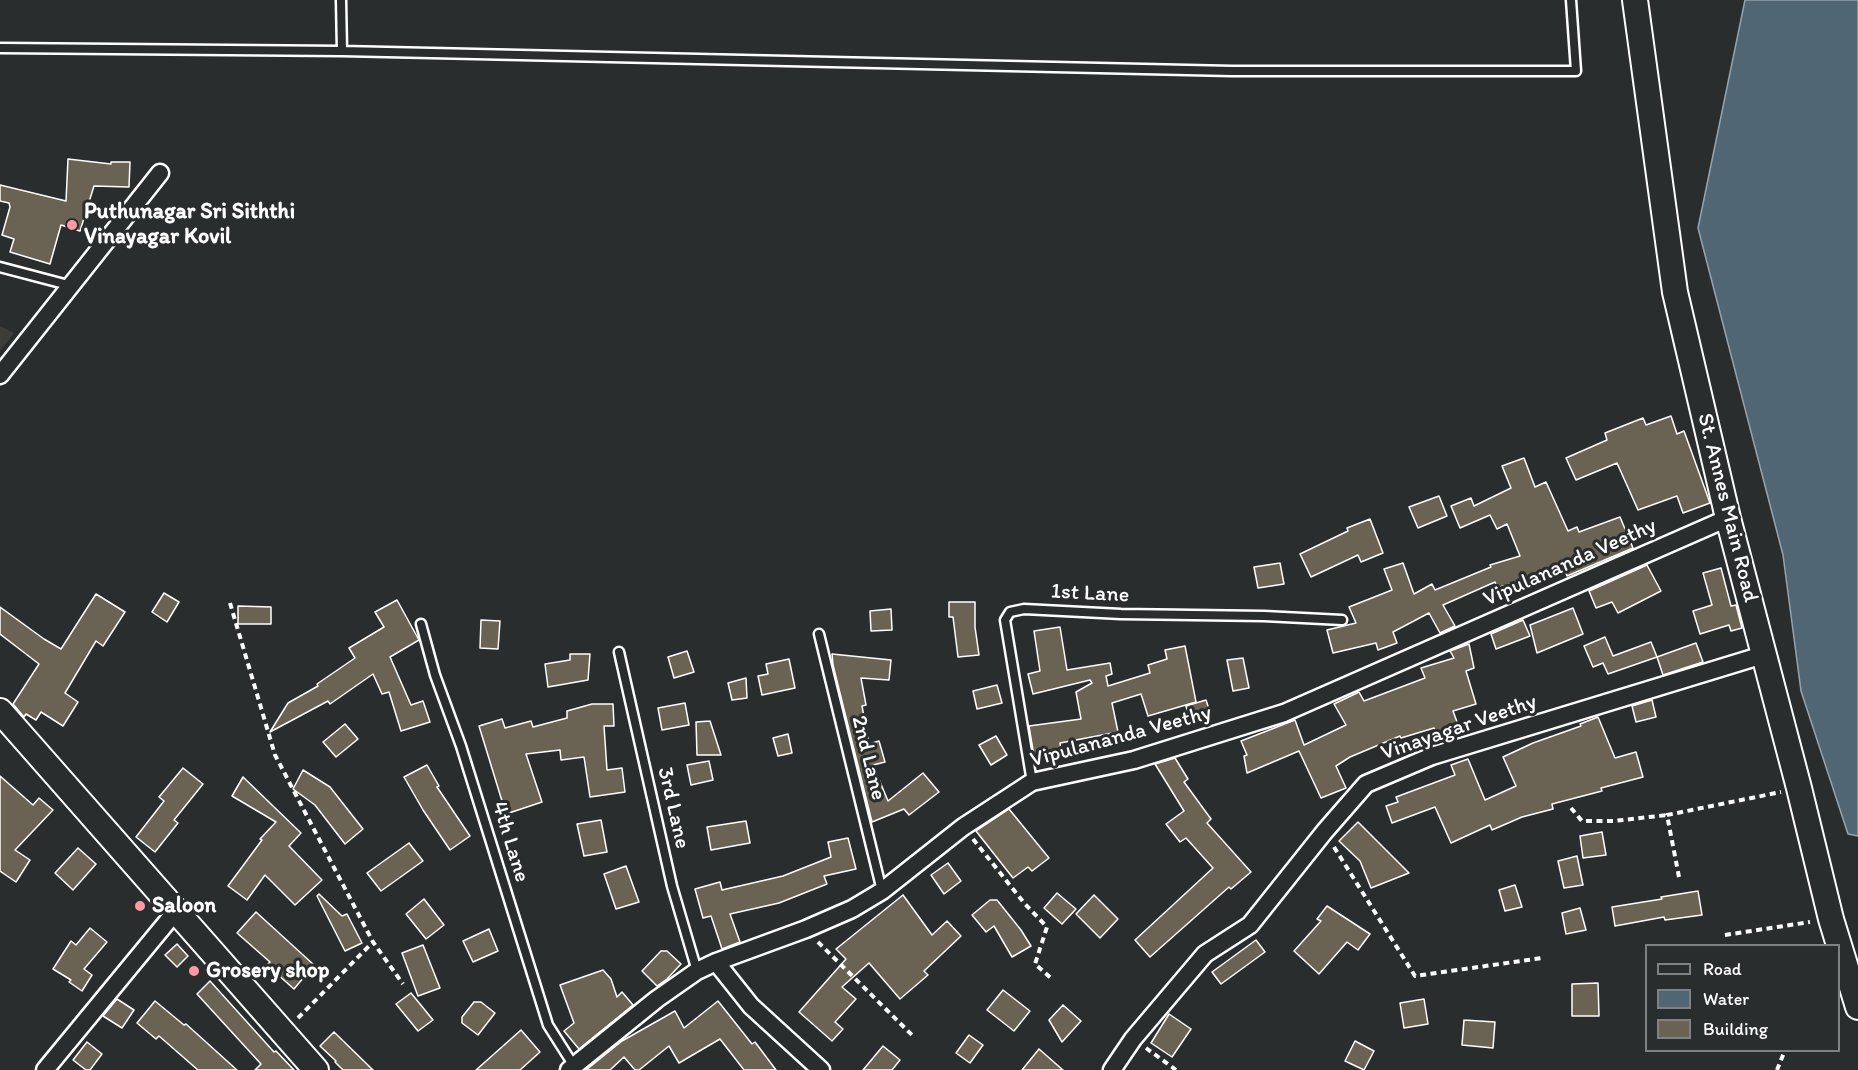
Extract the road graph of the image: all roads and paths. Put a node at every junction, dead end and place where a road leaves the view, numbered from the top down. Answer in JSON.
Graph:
{"nodes":[{"id":1,"x":341,"y":0,"type":"edge"},
{"id":2,"x":1571,"y":0,"type":"edge"},
{"id":3,"x":1635,"y":0,"type":"edge"},
{"id":4,"x":0,"y":48,"type":"edge"},
{"id":5,"x":342,"y":51,"type":"junction"},
{"id":6,"x":160,"y":173,"type":"dead end"},
{"id":7,"x":0,"y":267,"type":"edge"},
{"id":8,"x":72,"y":286,"type":"junction"},
{"id":9,"x":0,"y":375,"type":"edge"},
{"id":10,"x":1728,"y":518,"type":"junction"},
{"id":11,"x":230,"y":603,"type":"dead end"},
{"id":12,"x":1342,"y":620,"type":"dead end"},
{"id":13,"x":421,"y":624,"type":"dead end"},
{"id":14,"x":819,"y":634,"type":"dead end"},
{"id":15,"x":619,"y":652,"type":"dead end"},
{"id":16,"x":1763,"y":655,"type":"junction"},
{"id":17,"x":0,"y":711,"type":"edge"},
{"id":18,"x":1032,"y":782,"type":"junction"},
{"id":19,"x":1799,"y":788,"type":"junction"},
{"id":20,"x":1571,"y":808,"type":"dead end"},
{"id":21,"x":1667,"y":815,"type":"junction"},
{"id":22,"x":963,"y":827,"type":"junction"},
{"id":23,"x":1325,"y":831,"type":"junction"},
{"id":24,"x":1679,"y":877,"type":"dead end"},
{"id":25,"x":882,"y":891,"type":"junction"},
{"id":26,"x":176,"y":911,"type":"junction"},
{"id":27,"x":1831,"y":919,"type":"junction"},
{"id":28,"x":806,"y":929,"type":"junction"},
{"id":29,"x":1725,"y":935,"type":"dead end"},
{"id":30,"x":373,"y":942,"type":"junction"},
{"id":31,"x":1839,"y":944,"type":"edge"},
{"id":32,"x":1840,"y":948,"type":"edge"},
{"id":33,"x":1542,"y":958,"type":"dead end"},
{"id":34,"x":716,"y":962,"type":"junction"},
{"id":35,"x":697,"y":971,"type":"junction"},
{"id":36,"x":1052,"y":979,"type":"dead end"},
{"id":37,"x":402,"y":984,"type":"dead end"},
{"id":38,"x":1858,"y":1007,"type":"edge"},
{"id":39,"x":283,"y":1033,"type":"junction"},
{"id":40,"x":913,"y":1036,"type":"dead end"},
{"id":41,"x":1134,"y":1039,"type":"junction"},
{"id":42,"x":1784,"y":1052,"type":"edge"},
{"id":43,"x":571,"y":1068,"type":"edge"},
{"id":44,"x":45,"y":1070,"type":"edge"},
{"id":45,"x":315,"y":1070,"type":"edge"},
{"id":46,"x":821,"y":1070,"type":"edge"},
{"id":47,"x":1112,"y":1070,"type":"edge"},
{"id":48,"x":1176,"y":1070,"type":"edge"},
{"id":49,"x":1777,"y":1070,"type":"edge"}],
"edges":[{"from":1,"to":5,"type":"lane"},
{"from":2,"to":5,"type":"lane"},
{"from":3,"to":10,"type":"street","name":"St. Annes Main Road"},
{"from":4,"to":5,"type":"lane"},
{"from":6,"to":8,"type":"street"},
{"from":7,"to":8,"type":"lane"},
{"from":8,"to":9,"type":"street"},
{"from":10,"to":16,"type":"street","name":"St. Annes Main Road"},
{"from":10,"to":18,"type":"street","name":"Vipulananda Veethy"},
{"from":11,"to":30,"type":"path"},
{"from":12,"to":18,"type":"lane","name":"1st Lane"},
{"from":13,"to":43,"type":"lane","name":"4th Lane"},
{"from":14,"to":25,"type":"lane","name":"2nd Lane"},
{"from":15,"to":35,"type":"lane","name":"3rd Lane"},
{"from":16,"to":19,"type":"street","name":"St. Annes Main Road"},
{"from":16,"to":23,"type":"street","name":"Vinayagar Veethy"},
{"from":17,"to":26,"type":"street"},
{"from":18,"to":22,"type":"street","name":"Vipulananda Veethy"},
{"from":19,"to":21,"type":"path"},
{"from":19,"to":27,"type":"street","name":"St. Annes Main Road"},
{"from":20,"to":21,"type":"path"},
{"from":21,"to":24,"type":"path"},
{"from":22,"to":25,"type":"street","name":"Vipulananda Veethy"},
{"from":22,"to":36,"type":"path"},
{"from":23,"to":33,"type":"path"},
{"from":23,"to":41,"type":"street","name":"Vinayagar Veethy"},
{"from":25,"to":28,"type":"street","name":"Vipulananda Veethy"},
{"from":26,"to":39,"type":"street"},
{"from":26,"to":44,"type":"street"},
{"from":27,"to":29,"type":"path"},
{"from":27,"to":31,"type":"street","name":"St. Annes Main Road"},
{"from":28,"to":34,"type":"street","name":"Vipulananda Veethy"},
{"from":28,"to":40,"type":"path"},
{"from":30,"to":37,"type":"path"},
{"from":30,"to":39,"type":"path"},
{"from":32,"to":38,"type":"street","name":"St. Annes Main Road"},
{"from":34,"to":35,"type":"street","name":"Vipulananda Veethy"},
{"from":34,"to":46,"type":"street"},
{"from":35,"to":43,"type":"street","name":"Vipulananda Veethy"},
{"from":39,"to":45,"type":"street"},
{"from":41,"to":47,"type":"street","name":"Vinayagar Veethy"},
{"from":41,"to":48,"type":"path"},
{"from":42,"to":49,"type":"path"}]}
